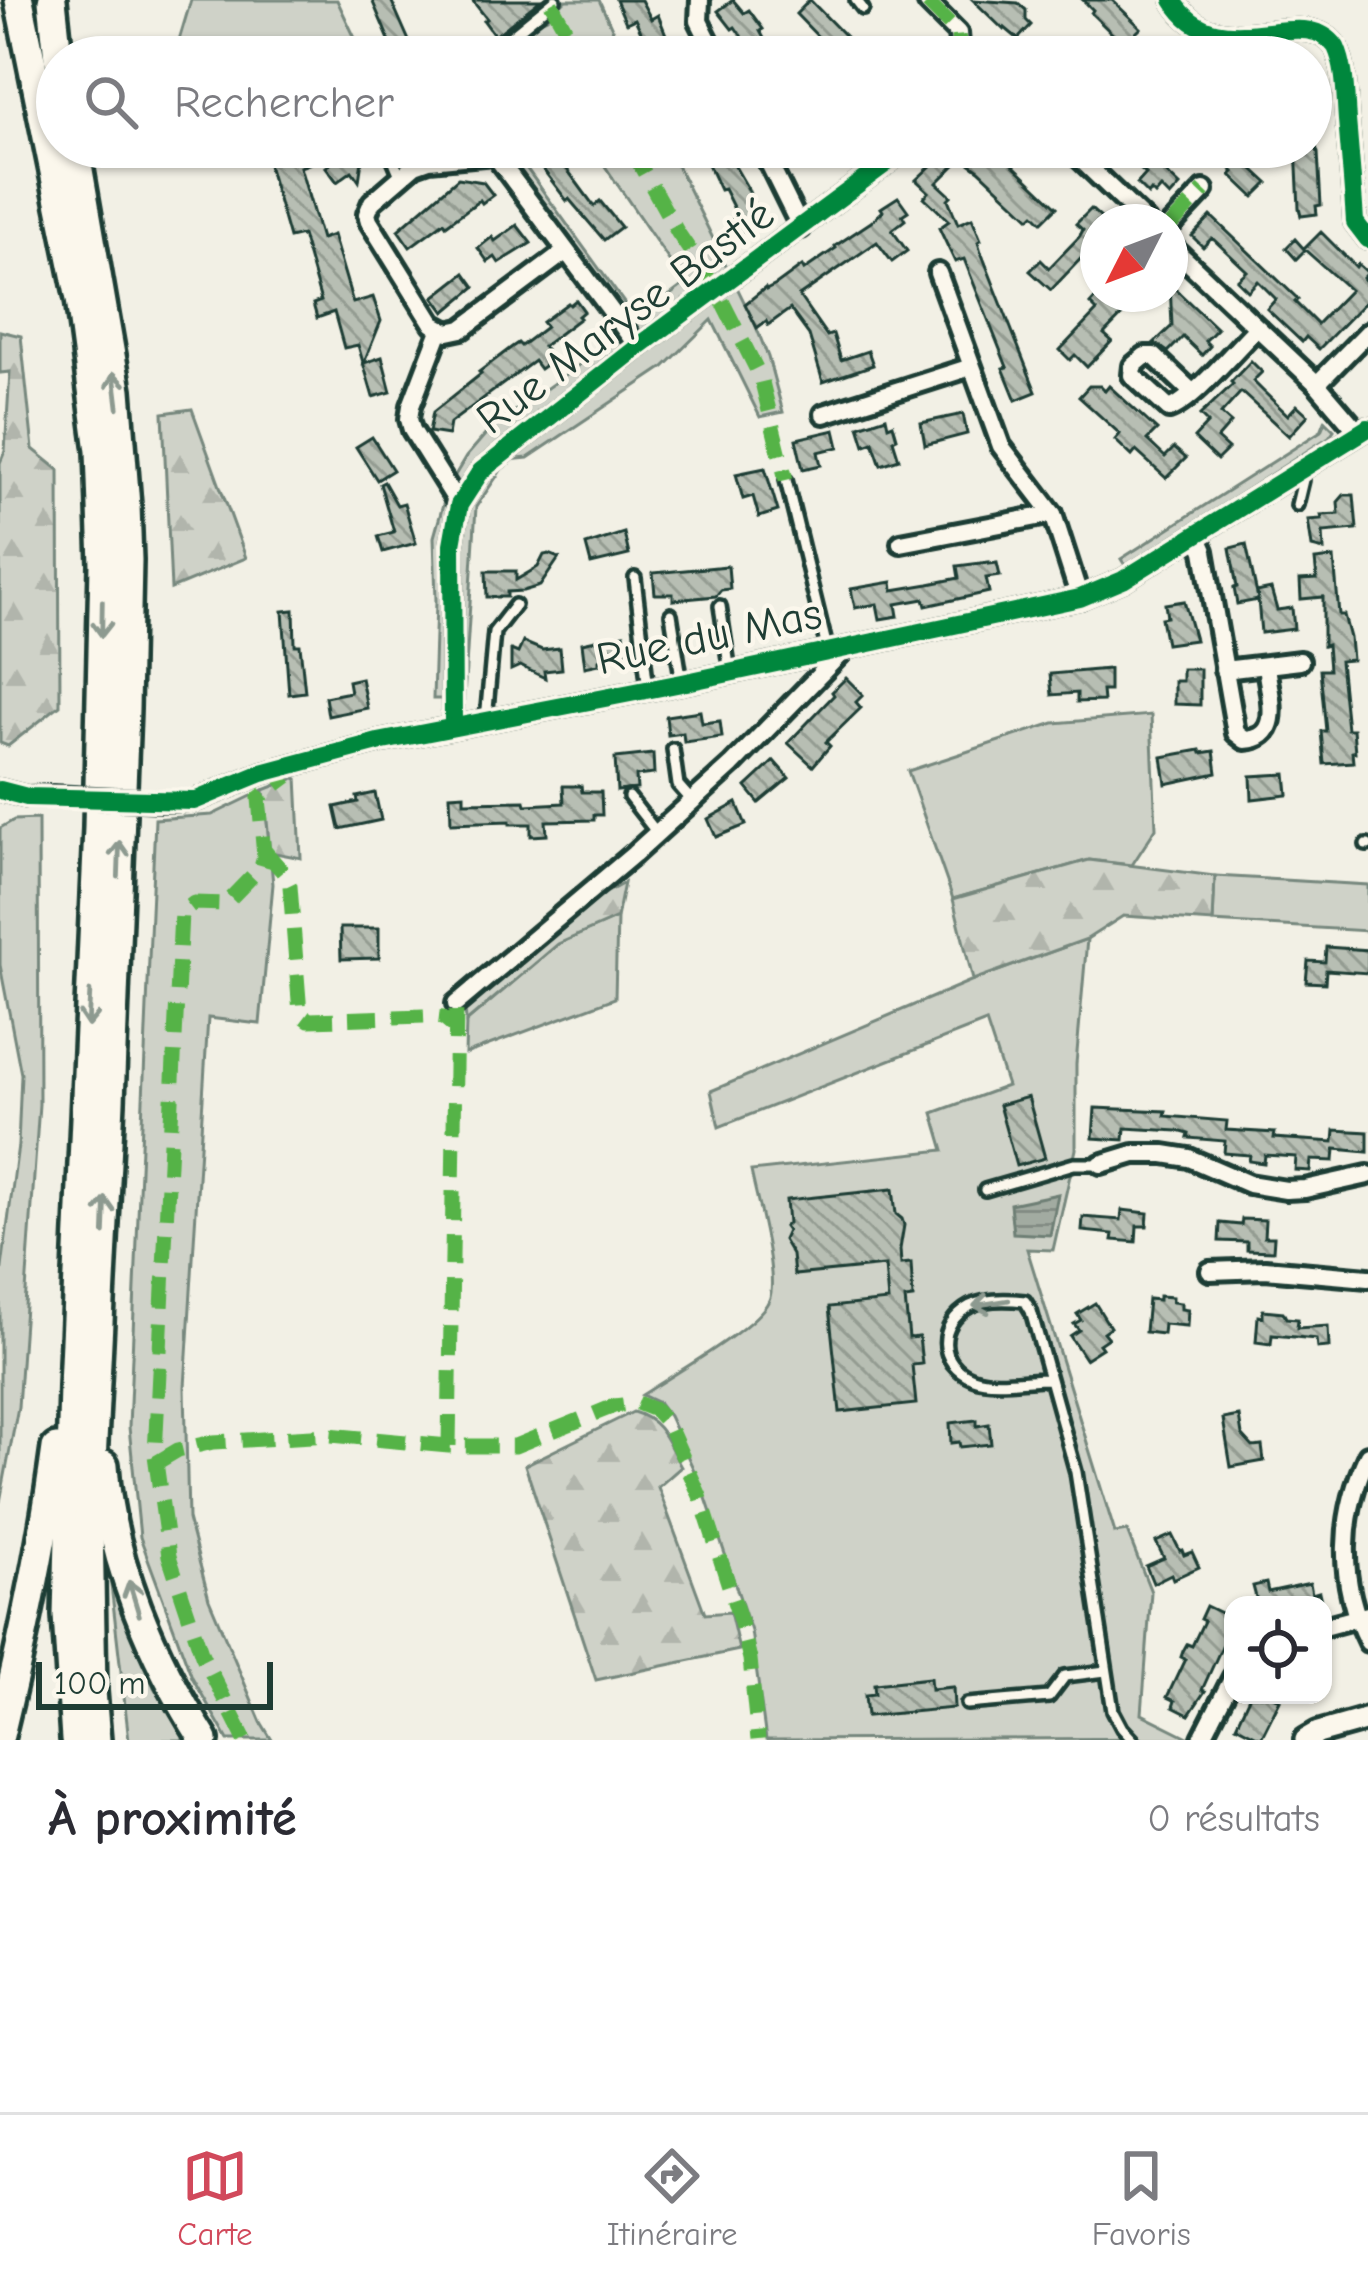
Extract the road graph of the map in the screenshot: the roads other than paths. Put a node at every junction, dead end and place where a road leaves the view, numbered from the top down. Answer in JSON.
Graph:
{"nodes":[{"id":1,"x":3,"y":0,"type":"edge"},
{"id":2,"x":19,"y":0,"type":"edge"},
{"id":3,"x":37,"y":0,"type":"edge"},
{"id":4,"x":52,"y":0,"type":"edge"},
{"id":5,"x":555,"y":0,"type":"edge"},
{"id":6,"x":698,"y":0,"type":"edge"},
{"id":7,"x":1173,"y":0,"type":"edge"},
{"id":8,"x":928,"y":3,"type":"dead end"},
{"id":9,"x":44,"y":36,"type":"edge"},
{"id":10,"x":56,"y":36,"type":"edge"},
{"id":11,"x":510,"y":36,"type":"edge"},
{"id":12,"x":706,"y":36,"type":"edge"},
{"id":13,"x":958,"y":36,"type":"edge"},
{"id":14,"x":1329,"y":36,"type":"edge"},
{"id":15,"x":1332,"y":39,"type":"edge"},
{"id":16,"x":36,"y":83,"type":"edge"},
{"id":17,"x":36,"y":128,"type":"edge"},
{"id":18,"x":46,"y":168,"type":"edge"},
{"id":19,"x":53,"y":168,"type":"edge"},
{"id":20,"x":77,"y":168,"type":"edge"},
{"id":21,"x":397,"y":168,"type":"edge"},
{"id":22,"x":412,"y":168,"type":"edge"},
{"id":23,"x":504,"y":168,"type":"edge"},
{"id":24,"x":771,"y":168,"type":"edge"},
{"id":25,"x":880,"y":168,"type":"edge"},
{"id":26,"x":1090,"y":168,"type":"edge"},
{"id":27,"x":401,"y":178,"type":"junction"},
{"id":28,"x":1204,"y":190,"type":"dead end"},
{"id":29,"x":1127,"y":204,"type":"edge"},
{"id":30,"x":1188,"y":207,"type":"edge"},
{"id":31,"x":801,"y":228,"type":"junction"},
{"id":32,"x":1368,"y":239,"type":"edge"},
{"id":33,"x":565,"y":252,"type":"junction"},
{"id":34,"x":1188,"y":262,"type":"edge"},
{"id":35,"x":938,"y":273,"type":"dead end"},
{"id":36,"x":80,"y":299,"type":"junction"},
{"id":37,"x":1257,"y":328,"type":"junction"},
{"id":38,"x":440,"y":330,"type":"junction"},
{"id":39,"x":1368,"y":332,"type":"edge"},
{"id":40,"x":638,"y":347,"type":"junction"},
{"id":41,"x":970,"y":367,"type":"junction"},
{"id":42,"x":1317,"y":384,"type":"junction"},
{"id":43,"x":1192,"y":393,"type":"dead end"},
{"id":44,"x":824,"y":414,"type":"dead end"},
{"id":45,"x":1364,"y":430,"type":"edge"},
{"id":46,"x":1298,"y":471,"type":"junction"},
{"id":47,"x":786,"y":480,"type":"dead end"},
{"id":48,"x":459,"y":505,"type":"junction"},
{"id":49,"x":1297,"y":505,"type":"dead end"},
{"id":50,"x":1053,"y":514,"type":"junction"},
{"id":51,"x":1197,"y":535,"type":"junction"},
{"id":52,"x":901,"y":543,"type":"dead end"},
{"id":53,"x":635,"y":578,"type":"dead end"},
{"id":54,"x":1080,"y":598,"type":"junction"},
{"id":55,"x":515,"y":605,"type":"dead end"},
{"id":56,"x":720,"y":606,"type":"dead end"},
{"id":57,"x":671,"y":614,"type":"dead end"},
{"id":58,"x":837,"y":650,"type":"junction"},
{"id":59,"x":1300,"y":661,"type":"dead end"},
{"id":60,"x":1266,"y":666,"type":"junction"},
{"id":61,"x":1224,"y":670,"type":"junction"},
{"id":62,"x":730,"y":673,"type":"junction"},
{"id":63,"x":682,"y":682,"type":"junction"},
{"id":64,"x":648,"y":689,"type":"junction"},
{"id":65,"x":486,"y":720,"type":"junction"},
{"id":66,"x":453,"y":727,"type":"junction"},
{"id":67,"x":673,"y":749,"type":"dead end"},
{"id":68,"x":0,"y":790,"type":"edge"},
{"id":69,"x":27,"y":797,"type":"junction"},
{"id":70,"x":628,"y":797,"type":"dead end"},
{"id":71,"x":692,"y":801,"type":"junction"},
{"id":72,"x":0,"y":804,"type":"edge"},
{"id":73,"x":657,"y":833,"type":"junction"},
{"id":74,"x":455,"y":1004,"type":"dead end"},
{"id":75,"x":1100,"y":1164,"type":"joint"},
{"id":76,"x":1368,"y":1175,"type":"edge"},
{"id":77,"x":985,"y":1190,"type":"dead end"},
{"id":78,"x":1210,"y":1271,"type":"dead end"},
{"id":79,"x":1368,"y":1277,"type":"edge"},
{"id":80,"x":100,"y":1328,"type":"junction"},
{"id":81,"x":1048,"y":1379,"type":"junction"},
{"id":82,"x":73,"y":1386,"type":"junction"},
{"id":83,"x":1368,"y":1454,"type":"edge"},
{"id":84,"x":1363,"y":1617,"type":"edge"},
{"id":85,"x":1332,"y":1625,"type":"edge"},
{"id":86,"x":1368,"y":1642,"type":"edge"},
{"id":87,"x":1106,"y":1671,"type":"junction"},
{"id":88,"x":1224,"y":1695,"type":"edge"},
{"id":89,"x":967,"y":1704,"type":"dead end"},
{"id":90,"x":1368,"y":1719,"type":"edge"},
{"id":91,"x":0,"y":1735,"type":"edge"},
{"id":92,"x":75,"y":1740,"type":"edge"},
{"id":93,"x":96,"y":1740,"type":"edge"},
{"id":94,"x":204,"y":1740,"type":"edge"},
{"id":95,"x":1133,"y":1740,"type":"edge"},
{"id":96,"x":1205,"y":1740,"type":"edge"},
{"id":97,"x":1306,"y":1740,"type":"edge"}],
"edges":[{"from":1,"to":17,"type":"highway"},
{"from":2,"to":16,"type":"highway"},
{"from":3,"to":9,"type":"highway"},
{"from":4,"to":10,"type":"highway"},
{"from":5,"to":11,"type":"lane"},
{"from":6,"to":12,"type":"street"},
{"from":7,"to":14,"type":"street"},
{"from":8,"to":13,"type":"street"},
{"from":15,"to":32,"type":"street"},
{"from":18,"to":36,"type":"highway"},
{"from":19,"to":36,"type":"highway"},
{"from":80,"to":20,"type":"highway","one_way":true},
{"from":21,"to":27,"type":"lane"},
{"from":22,"to":27,"type":"street"},
{"from":23,"to":33,"type":"street"},
{"from":24,"to":31,"type":"street"},
{"from":25,"to":31,"type":"street","name":"Rue Maryse Bastié"},
{"from":26,"to":29,"type":"street"},
{"from":27,"to":38,"type":"street"},
{"from":28,"to":30,"type":"street"},
{"from":31,"to":40,"type":"street","name":"Rue Maryse Bastié"},
{"from":33,"to":38,"type":"street"},
{"from":33,"to":40,"type":"street"},
{"from":34,"to":37,"type":"street"},
{"from":35,"to":41,"type":"street"},
{"from":36,"to":82,"type":"highway","one_way":true},
{"from":37,"to":42,"type":"street"},
{"from":37,"to":43,"type":"street"},
{"from":38,"to":48,"type":"street"},
{"from":39,"to":42,"type":"street"},
{"from":40,"to":48,"type":"street","name":"Rue Maryse Bastié"},
{"from":41,"to":44,"type":"street"},
{"from":41,"to":50,"type":"street"},
{"from":42,"to":45,"type":"street"},
{"from":45,"to":46,"type":"street","name":"Rue du Mas"},
{"from":46,"to":49,"type":"lane"},
{"from":46,"to":51,"type":"street","name":"Rue du Mas"},
{"from":47,"to":58,"type":"lane"},
{"from":48,"to":66,"type":"street"},
{"from":50,"to":52,"type":"street"},
{"from":50,"to":54,"type":"street"},
{"from":51,"to":54,"type":"street","name":"Rue du Mas"},
{"from":51,"to":61,"type":"street"},
{"from":53,"to":64,"type":"lane"},
{"from":54,"to":58,"type":"street","name":"Rue du Mas"},
{"from":55,"to":65,"type":"lane"},
{"from":56,"to":62,"type":"lane"},
{"from":57,"to":63,"type":"lane"},
{"from":58,"to":62,"type":"street","name":"Rue du Mas"},
{"from":58,"to":71,"type":"street"},
{"from":59,"to":60,"type":"street"},
{"from":60,"to":61,"type":"street"},
{"from":60,"to":61,"type":"street"},
{"from":62,"to":63,"type":"street","name":"Rue du Mas"},
{"from":63,"to":64,"type":"street","name":"Rue du Mas"},
{"from":64,"to":65,"type":"street","name":"Rue du Mas"},
{"from":65,"to":66,"type":"street","name":"Rue du Mas"},
{"from":66,"to":69,"type":"street","name":"Rue du Mas","bridge":true},
{"from":67,"to":71,"type":"lane"},
{"from":68,"to":69,"type":"street","name":"Rue du Mas"},
{"from":69,"to":72,"type":"street","name":"Rue du Mas"},
{"from":70,"to":73,"type":"lane"},
{"from":71,"to":73,"type":"street"},
{"from":73,"to":74,"type":"street"},
{"from":75,"to":76,"type":"street"},
{"from":75,"to":77,"type":"lane"},
{"from":78,"to":79,"type":"street"},
{"from":80,"to":93,"type":"highway"},
{"from":94,"to":80,"type":"highway","one_way":true},
{"from":81,"to":81,"type":"lane","one_way":true},
{"from":81,"to":87,"type":"lane"},
{"from":82,"to":91,"type":"highway"},
{"from":82,"to":92,"type":"highway"},
{"from":83,"to":84,"type":"street"},
{"from":84,"to":85,"type":"street"},
{"from":84,"to":86,"type":"street"},
{"from":87,"to":89,"type":"lane"},
{"from":87,"to":95,"type":"lane"},
{"from":88,"to":96,"type":"street"},
{"from":90,"to":97,"type":"street"}]}
